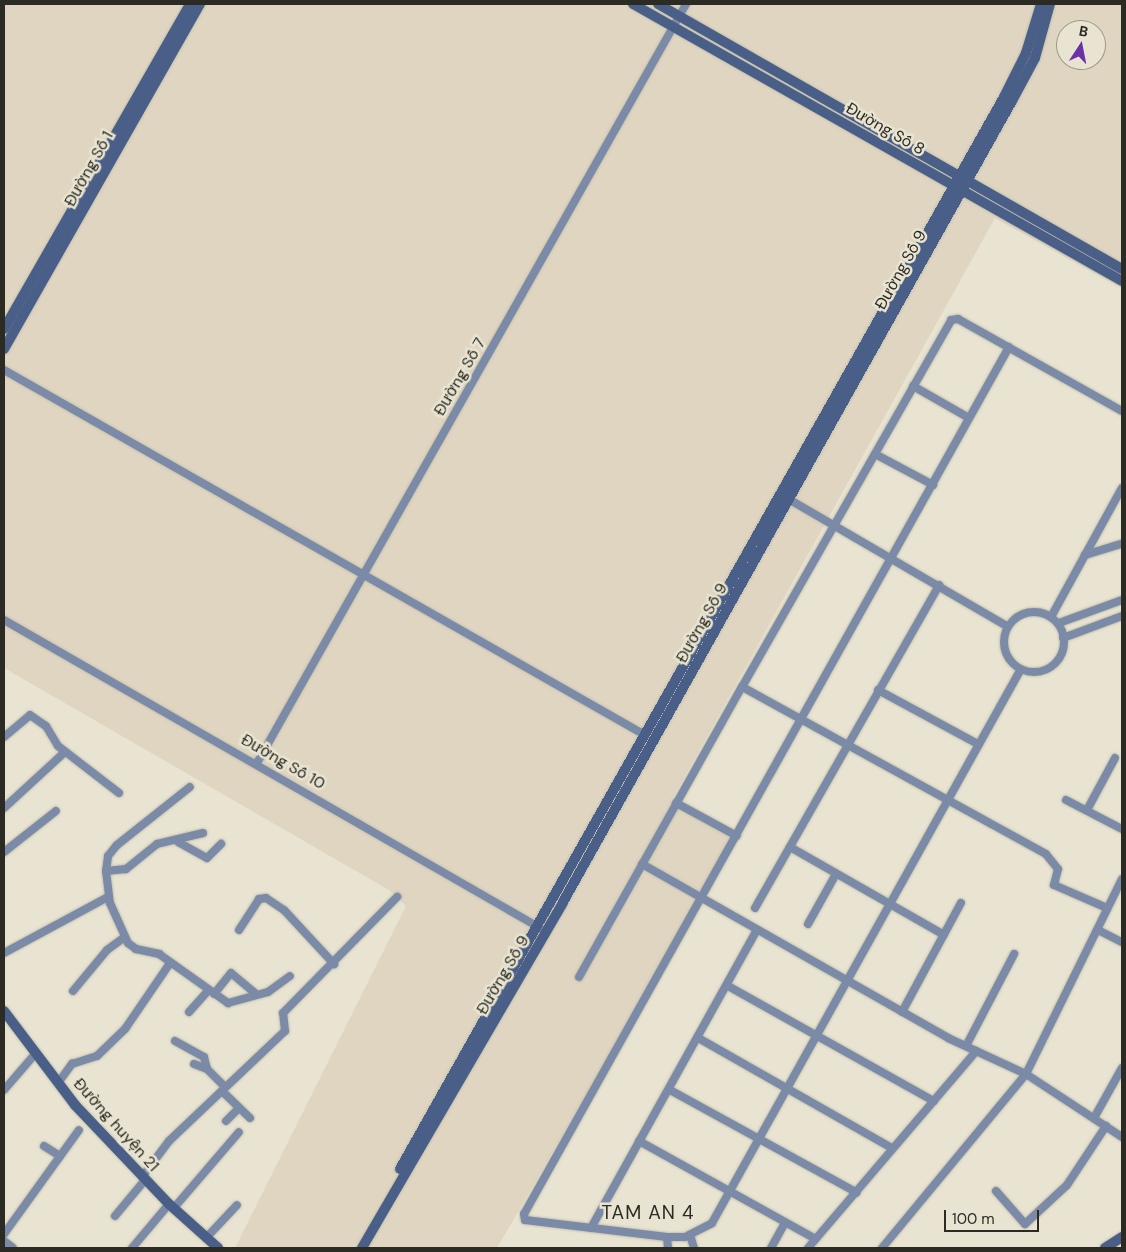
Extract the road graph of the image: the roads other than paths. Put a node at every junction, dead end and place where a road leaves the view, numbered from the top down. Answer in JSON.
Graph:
{"nodes":[{"id":1,"x":190,"y":4,"type":"edge"},
{"id":2,"x":200,"y":4,"type":"edge"},
{"id":3,"x":633,"y":4,"type":"edge"},
{"id":4,"x":658,"y":4,"type":"edge"},
{"id":5,"x":686,"y":4,"type":"edge"},
{"id":6,"x":1041,"y":4,"type":"edge"},
{"id":7,"x":1050,"y":4,"type":"edge"},
{"id":8,"x":679,"y":16,"type":"junction"},
{"id":9,"x":675,"y":27,"type":"junction"},
{"id":10,"x":963,"y":178,"type":"junction"},
{"id":11,"x":959,"y":188,"type":"junction"},
{"id":12,"x":1122,"y":269,"type":"edge"},
{"id":13,"x":1122,"y":281,"type":"edge"},
{"id":14,"x":4,"y":329,"type":"edge"},
{"id":15,"x":1009,"y":347,"type":"junction"},
{"id":16,"x":4,"y":349,"type":"edge"},
{"id":17,"x":4,"y":370,"type":"edge"},
{"id":18,"x":913,"y":386,"type":"junction"},
{"id":19,"x":1122,"y":411,"type":"edge"},
{"id":20,"x":969,"y":418,"type":"junction"},
{"id":21,"x":875,"y":454,"type":"junction"},
{"id":22,"x":933,"y":485,"type":"junction"},
{"id":23,"x":1122,"y":488,"type":"edge"},
{"id":24,"x":785,"y":497,"type":"junction"},
{"id":25,"x":834,"y":525,"type":"junction"},
{"id":26,"x":1122,"y":544,"type":"edge"},
{"id":27,"x":1085,"y":555,"type":"junction"},
{"id":28,"x":890,"y":558,"type":"junction"},
{"id":29,"x":365,"y":577,"type":"junction"},
{"id":30,"x":939,"y":585,"type":"junction"},
{"id":31,"x":1122,"y":600,"type":"edge"},
{"id":32,"x":1122,"y":616,"type":"edge"},
{"id":33,"x":1051,"y":617,"type":"junction"},
{"id":34,"x":4,"y":620,"type":"edge"},
{"id":35,"x":1059,"y":623,"type":"junction"},
{"id":36,"x":1008,"y":627,"type":"junction"},
{"id":37,"x":1064,"y":638,"type":"junction"},
{"id":38,"x":1021,"y":668,"type":"junction"},
{"id":39,"x":742,"y":687,"type":"junction"},
{"id":40,"x":878,"y":690,"type":"junction"},
{"id":41,"x":800,"y":719,"type":"junction"},
{"id":42,"x":645,"y":735,"type":"junction"},
{"id":43,"x":4,"y":737,"type":"edge"},
{"id":44,"x":978,"y":744,"type":"junction"},
{"id":45,"x":846,"y":747,"type":"junction"},
{"id":46,"x":65,"y":752,"type":"junction"},
{"id":47,"x":1114,"y":758,"type":"dead end"},
{"id":48,"x":257,"y":763,"type":"junction"},
{"id":49,"x":190,"y":787,"type":"dead end"},
{"id":50,"x":119,"y":793,"type":"dead end"},
{"id":51,"x":1066,"y":800,"type":"dead end"},
{"id":52,"x":946,"y":802,"type":"junction"},
{"id":53,"x":676,"y":803,"type":"junction"},
{"id":54,"x":4,"y":808,"type":"edge"},
{"id":55,"x":1087,"y":810,"type":"junction"},
{"id":56,"x":56,"y":811,"type":"dead end"},
{"id":57,"x":1122,"y":829,"type":"edge"},
{"id":58,"x":203,"y":833,"type":"dead end"},
{"id":59,"x":736,"y":836,"type":"junction"},
{"id":60,"x":178,"y":842,"type":"junction"},
{"id":61,"x":221,"y":844,"type":"dead end"},
{"id":62,"x":790,"y":847,"type":"junction"},
{"id":63,"x":4,"y":852,"type":"edge"},
{"id":64,"x":642,"y":864,"type":"junction"},
{"id":65,"x":106,"y":871,"type":"junction"},
{"id":66,"x":836,"y":874,"type":"junction"},
{"id":67,"x":1122,"y":879,"type":"edge"},
{"id":68,"x":108,"y":896,"type":"junction"},
{"id":69,"x":397,"y":897,"type":"dead end"},
{"id":70,"x":700,"y":898,"type":"junction"},
{"id":71,"x":961,"y":903,"type":"dead end"},
{"id":72,"x":890,"y":905,"type":"junction"},
{"id":73,"x":755,"y":908,"type":"dead end"},
{"id":74,"x":1107,"y":908,"type":"junction"},
{"id":75,"x":808,"y":924,"type":"dead end"},
{"id":76,"x":542,"y":929,"type":"junction"},
{"id":77,"x":239,"y":930,"type":"dead end"},
{"id":78,"x":757,"y":930,"type":"junction"},
{"id":79,"x":1098,"y":930,"type":"junction"},
{"id":80,"x":944,"y":935,"type":"junction"},
{"id":81,"x":125,"y":937,"type":"junction"},
{"id":82,"x":1122,"y":942,"type":"edge"},
{"id":83,"x":4,"y":953,"type":"edge"},
{"id":84,"x":1014,"y":954,"type":"dead end"},
{"id":85,"x":170,"y":963,"type":"junction"},
{"id":86,"x":334,"y":964,"type":"junction"},
{"id":87,"x":290,"y":976,"type":"dead end"},
{"id":88,"x":579,"y":977,"type":"dead end"},
{"id":89,"x":845,"y":980,"type":"junction"},
{"id":90,"x":728,"y":986,"type":"junction"},
{"id":91,"x":73,"y":991,"type":"dead end"},
{"id":92,"x":211,"y":992,"type":"junction"},
{"id":93,"x":255,"y":993,"type":"junction"},
{"id":94,"x":4,"y":1012,"type":"edge"},
{"id":95,"x":188,"y":1012,"type":"dead end"},
{"id":96,"x":902,"y":1012,"type":"junction"},
{"id":97,"x":816,"y":1032,"type":"junction"},
{"id":98,"x":700,"y":1039,"type":"junction"},
{"id":99,"x":176,"y":1041,"type":"dead end"},
{"id":100,"x":966,"y":1046,"type":"junction"},
{"id":101,"x":976,"y":1051,"type":"junction"},
{"id":102,"x":36,"y":1053,"type":"junction"},
{"id":103,"x":194,"y":1064,"type":"dead end"},
{"id":104,"x":1122,"y":1068,"type":"edge"},
{"id":105,"x":207,"y":1069,"type":"junction"},
{"id":106,"x":1026,"y":1074,"type":"junction"},
{"id":107,"x":58,"y":1083,"type":"junction"},
{"id":108,"x":787,"y":1085,"type":"junction"},
{"id":109,"x":223,"y":1089,"type":"junction"},
{"id":110,"x":4,"y":1090,"type":"edge"},
{"id":111,"x":670,"y":1090,"type":"junction"},
{"id":112,"x":934,"y":1101,"type":"junction"},
{"id":113,"x":239,"y":1108,"type":"junction"},
{"id":114,"x":250,"y":1118,"type":"dead end"},
{"id":115,"x":1094,"y":1118,"type":"junction"},
{"id":116,"x":226,"y":1121,"type":"dead end"},
{"id":117,"x":1106,"y":1126,"type":"junction"},
{"id":118,"x":79,"y":1130,"type":"dead end"},
{"id":119,"x":239,"y":1132,"type":"dead end"},
{"id":120,"x":1122,"y":1137,"type":"edge"},
{"id":121,"x":757,"y":1138,"type":"junction"},
{"id":122,"x":639,"y":1141,"type":"junction"},
{"id":123,"x":44,"y":1146,"type":"dead end"},
{"id":124,"x":892,"y":1148,"type":"junction"},
{"id":125,"x":60,"y":1156,"type":"junction"},
{"id":126,"x":144,"y":1179,"type":"junction"},
{"id":127,"x":728,"y":1190,"type":"junction"},
{"id":128,"x":996,"y":1191,"type":"dead end"},
{"id":129,"x":856,"y":1193,"type":"junction"},
{"id":130,"x":236,"y":1205,"type":"dead end"},
{"id":131,"x":171,"y":1206,"type":"junction"},
{"id":132,"x":115,"y":1216,"type":"dead end"},
{"id":133,"x":785,"y":1223,"type":"junction"},
{"id":134,"x":590,"y":1228,"type":"junction"},
{"id":135,"x":4,"y":1234,"type":"edge"},
{"id":136,"x":690,"y":1235,"type":"junction"},
{"id":137,"x":667,"y":1237,"type":"junction"},
{"id":138,"x":1122,"y":1237,"type":"edge"},
{"id":139,"x":816,"y":1239,"type":"junction"},
{"id":140,"x":4,"y":1241,"type":"edge"},
{"id":141,"x":211,"y":1244,"type":"edge"},
{"id":142,"x":13,"y":1248,"type":"edge"},
{"id":143,"x":132,"y":1248,"type":"edge"},
{"id":144,"x":355,"y":1248,"type":"edge"},
{"id":145,"x":362,"y":1248,"type":"edge"},
{"id":146,"x":668,"y":1248,"type":"edge"},
{"id":147,"x":694,"y":1248,"type":"edge"},
{"id":148,"x":771,"y":1248,"type":"edge"},
{"id":149,"x":808,"y":1248,"type":"edge"},
{"id":150,"x":882,"y":1248,"type":"edge"},
{"id":151,"x":1105,"y":1248,"type":"edge"}],
"edges":[{"from":1,"to":14,"type":"street","name":"Đường Số 1"},
{"from":2,"to":16,"type":"street","name":"Đường Số 1"},
{"from":3,"to":9,"type":"street","name":"Đường Số 8"},
{"from":4,"to":8,"type":"street","name":"Đường Số 8"},
{"from":5,"to":8,"type":"street","name":"Đường Số 7"},
{"from":6,"to":10,"type":"street","name":"Đường Số 9"},
{"from":7,"to":10,"type":"street","name":"Đường Số 9"},
{"from":8,"to":9,"type":"street","name":"Đường Số 7"},
{"from":8,"to":10,"type":"street","name":"Đường Số 8"},
{"from":9,"to":11,"type":"street","name":"Đường Số 8"},
{"from":9,"to":29,"type":"street","name":"Đường Số 7"},
{"from":10,"to":11,"type":"street","name":"Đường Số 9"},
{"from":10,"to":12,"type":"street","name":"Đường Số 8"},
{"from":11,"to":13,"type":"street","name":"Đường Số 8"},
{"from":11,"to":24,"type":"street","name":"Đường Số 9"},
{"from":15,"to":18,"type":"street"},
{"from":15,"to":19,"type":"street"},
{"from":15,"to":20,"type":"street"},
{"from":17,"to":29,"type":"street"},
{"from":18,"to":20,"type":"street"},
{"from":18,"to":21,"type":"street"},
{"from":20,"to":22,"type":"street"},
{"from":21,"to":22,"type":"street"},
{"from":21,"to":25,"type":"street"},
{"from":22,"to":28,"type":"street"},
{"from":23,"to":27,"type":"street"},
{"from":24,"to":25,"type":"street"},
{"from":24,"to":42,"type":"street","name":"Đường Số 9"},
{"from":24,"to":76,"type":"street","name":"Đường Số 9"},
{"from":25,"to":28,"type":"street"},
{"from":25,"to":39,"type":"street"},
{"from":26,"to":27,"type":"street"},
{"from":27,"to":33,"type":"street"},
{"from":28,"to":30,"type":"street"},
{"from":28,"to":41,"type":"street"},
{"from":29,"to":42,"type":"street"},
{"from":29,"to":48,"type":"street","name":"Đường Số 7"},
{"from":30,"to":36,"type":"street"},
{"from":30,"to":40,"type":"street"},
{"from":31,"to":35,"type":"street"},
{"from":32,"to":37,"type":"street"},
{"from":33,"to":35,"type":"street"},
{"from":33,"to":36,"type":"street"},
{"from":34,"to":48,"type":"street","name":"Đường Số 10"},
{"from":35,"to":37,"type":"street"},
{"from":36,"to":38,"type":"street"},
{"from":37,"to":38,"type":"street"},
{"from":38,"to":44,"type":"street"},
{"from":39,"to":41,"type":"street"},
{"from":39,"to":53,"type":"street"},
{"from":40,"to":44,"type":"street"},
{"from":40,"to":45,"type":"street"},
{"from":41,"to":45,"type":"street"},
{"from":41,"to":59,"type":"street"},
{"from":42,"to":76,"type":"street","name":"Đường Số 9"},
{"from":43,"to":46,"type":"street"},
{"from":44,"to":52,"type":"street"},
{"from":45,"to":52,"type":"street"},
{"from":45,"to":62,"type":"street"},
{"from":46,"to":50,"type":"street"},
{"from":46,"to":54,"type":"street"},
{"from":47,"to":55,"type":"street"},
{"from":48,"to":76,"type":"street","name":"Đường Số 10"},
{"from":49,"to":65,"type":"street"},
{"from":51,"to":55,"type":"street"},
{"from":52,"to":72,"type":"street"},
{"from":52,"to":74,"type":"street"},
{"from":53,"to":59,"type":"street"},
{"from":53,"to":64,"type":"street"},
{"from":55,"to":57,"type":"street"},
{"from":56,"to":63,"type":"street"},
{"from":58,"to":60,"type":"street"},
{"from":59,"to":70,"type":"street"},
{"from":60,"to":61,"type":"street"},
{"from":60,"to":65,"type":"street"},
{"from":62,"to":66,"type":"street"},
{"from":62,"to":73,"type":"street"},
{"from":64,"to":70,"type":"street"},
{"from":64,"to":88,"type":"street"},
{"from":65,"to":68,"type":"street"},
{"from":66,"to":72,"type":"street"},
{"from":66,"to":75,"type":"street"},
{"from":67,"to":74,"type":"street"},
{"from":68,"to":81,"type":"street"},
{"from":68,"to":83,"type":"street"},
{"from":69,"to":86,"type":"street"},
{"from":70,"to":78,"type":"street"},
{"from":70,"to":134,"type":"street"},
{"from":71,"to":80,"type":"street"},
{"from":72,"to":80,"type":"street"},
{"from":72,"to":89,"type":"street"},
{"from":74,"to":79,"type":"street"},
{"from":76,"to":144,"type":"street","name":"Đường Số 9"},
{"from":76,"to":145,"type":"street","name":"Đường Số 9"},
{"from":77,"to":86,"type":"street"},
{"from":78,"to":89,"type":"street"},
{"from":78,"to":90,"type":"street"},
{"from":79,"to":82,"type":"street"},
{"from":79,"to":106,"type":"street"},
{"from":80,"to":96,"type":"street"},
{"from":81,"to":85,"type":"street"},
{"from":81,"to":91,"type":"street"},
{"from":84,"to":100,"type":"street"},
{"from":85,"to":92,"type":"street"},
{"from":85,"to":107,"type":"street"},
{"from":86,"to":109,"type":"street"},
{"from":87,"to":93,"type":"street"},
{"from":89,"to":96,"type":"street"},
{"from":89,"to":97,"type":"street"},
{"from":90,"to":97,"type":"street"},
{"from":90,"to":98,"type":"street"},
{"from":92,"to":93,"type":"street"},
{"from":92,"to":93,"type":"street"},
{"from":92,"to":95,"type":"street"},
{"from":94,"to":102,"type":"street","name":"Đường huyện 21"},
{"from":96,"to":100,"type":"street"},
{"from":97,"to":108,"type":"street"},
{"from":97,"to":112,"type":"street"},
{"from":98,"to":108,"type":"street"},
{"from":98,"to":111,"type":"street"},
{"from":99,"to":105,"type":"street"},
{"from":100,"to":101,"type":"street"},
{"from":101,"to":106,"type":"street"},
{"from":101,"to":112,"type":"street"},
{"from":102,"to":107,"type":"street","name":"Đường huyện 21"},
{"from":102,"to":110,"type":"street"},
{"from":103,"to":105,"type":"street"},
{"from":104,"to":115,"type":"street"},
{"from":105,"to":109,"type":"street"},
{"from":106,"to":115,"type":"street"},
{"from":106,"to":150,"type":"street"},
{"from":107,"to":126,"type":"street","name":"Đường huyện 21"},
{"from":108,"to":121,"type":"street"},
{"from":108,"to":124,"type":"street"},
{"from":109,"to":113,"type":"street"},
{"from":109,"to":126,"type":"street"},
{"from":111,"to":121,"type":"street"},
{"from":111,"to":122,"type":"street"},
{"from":112,"to":124,"type":"street"},
{"from":113,"to":114,"type":"street"},
{"from":113,"to":116,"type":"street"},
{"from":115,"to":117,"type":"street"},
{"from":117,"to":120,"type":"street"},
{"from":117,"to":128,"type":"street"},
{"from":118,"to":125,"type":"street"},
{"from":119,"to":131,"type":"street"},
{"from":121,"to":127,"type":"street"},
{"from":121,"to":129,"type":"street"},
{"from":122,"to":127,"type":"street"},
{"from":122,"to":134,"type":"street"},
{"from":123,"to":125,"type":"street"},
{"from":124,"to":129,"type":"street"},
{"from":125,"to":135,"type":"street"},
{"from":126,"to":131,"type":"street","name":"Đường huyện 21"},
{"from":126,"to":132,"type":"street"},
{"from":127,"to":133,"type":"street"},
{"from":127,"to":136,"type":"street"},
{"from":129,"to":139,"type":"street"},
{"from":130,"to":141,"type":"street"},
{"from":131,"to":141,"type":"street","name":"Đường huyện 21"},
{"from":131,"to":143,"type":"street"},
{"from":133,"to":139,"type":"street"},
{"from":133,"to":148,"type":"street"},
{"from":134,"to":137,"type":"street"},
{"from":136,"to":137,"type":"street"},
{"from":136,"to":147,"type":"street"},
{"from":137,"to":146,"type":"street"},
{"from":138,"to":151,"type":"street"},
{"from":139,"to":149,"type":"street"},
{"from":140,"to":142,"type":"street"}]}
